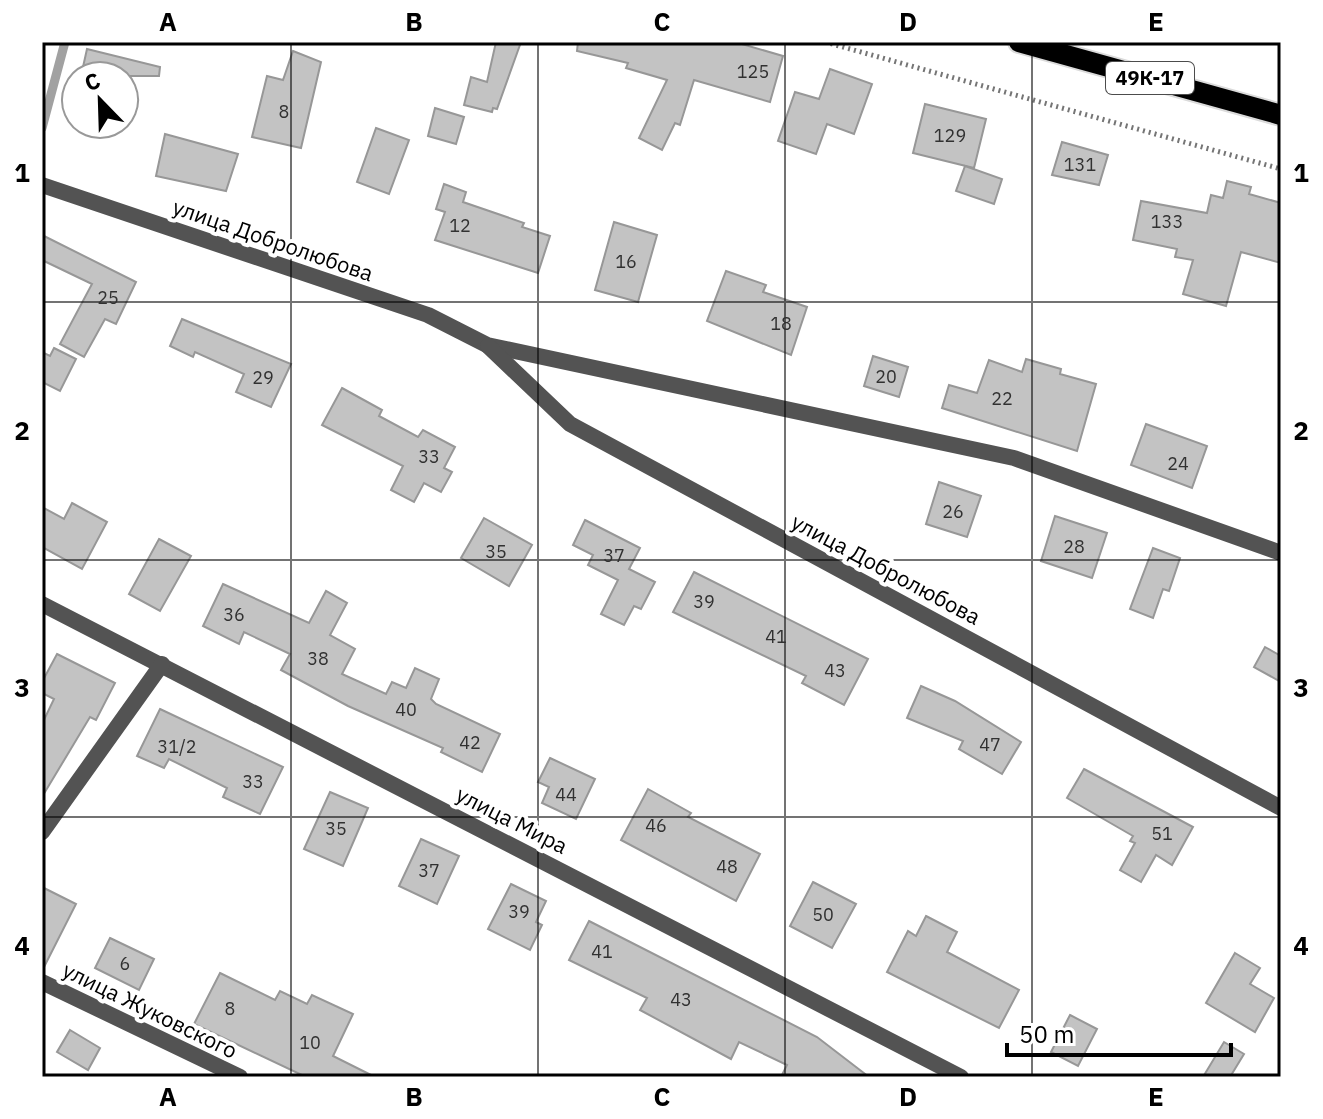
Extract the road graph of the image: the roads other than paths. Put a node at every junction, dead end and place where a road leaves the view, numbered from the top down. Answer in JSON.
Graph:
{"nodes":[{"id":1,"x":1019,"y":42,"type":"edge"},
{"id":2,"x":1281,"y":115,"type":"edge"},
{"id":3,"x":42,"y":185,"type":"edge"},
{"id":4,"x":487,"y":345,"type":"junction"},
{"id":5,"x":1281,"y":553,"type":"edge"},
{"id":6,"x":42,"y":604,"type":"edge"},
{"id":7,"x":162,"y":664,"type":"junction"},
{"id":8,"x":1281,"y":808,"type":"edge"},
{"id":9,"x":42,"y":832,"type":"edge"},
{"id":10,"x":42,"y":982,"type":"edge"},
{"id":11,"x":240,"y":1077,"type":"edge"},
{"id":12,"x":961,"y":1077,"type":"edge"}],
"edges":[{"from":1,"to":2,"type":"main road","number":"49К-17"},
{"from":3,"to":4,"type":"street","name":"улица Добролюбова"},
{"from":4,"to":5,"type":"street","name":"улица Добролюбова"},
{"from":4,"to":8,"type":"street","name":"улица Добролюбова"},
{"from":6,"to":7,"type":"street","name":"улица Мира"},
{"from":7,"to":9,"type":"street"},
{"from":7,"to":12,"type":"street","name":"улица Мира"},
{"from":10,"to":11,"type":"street","name":"улица Жуковского"}]}
